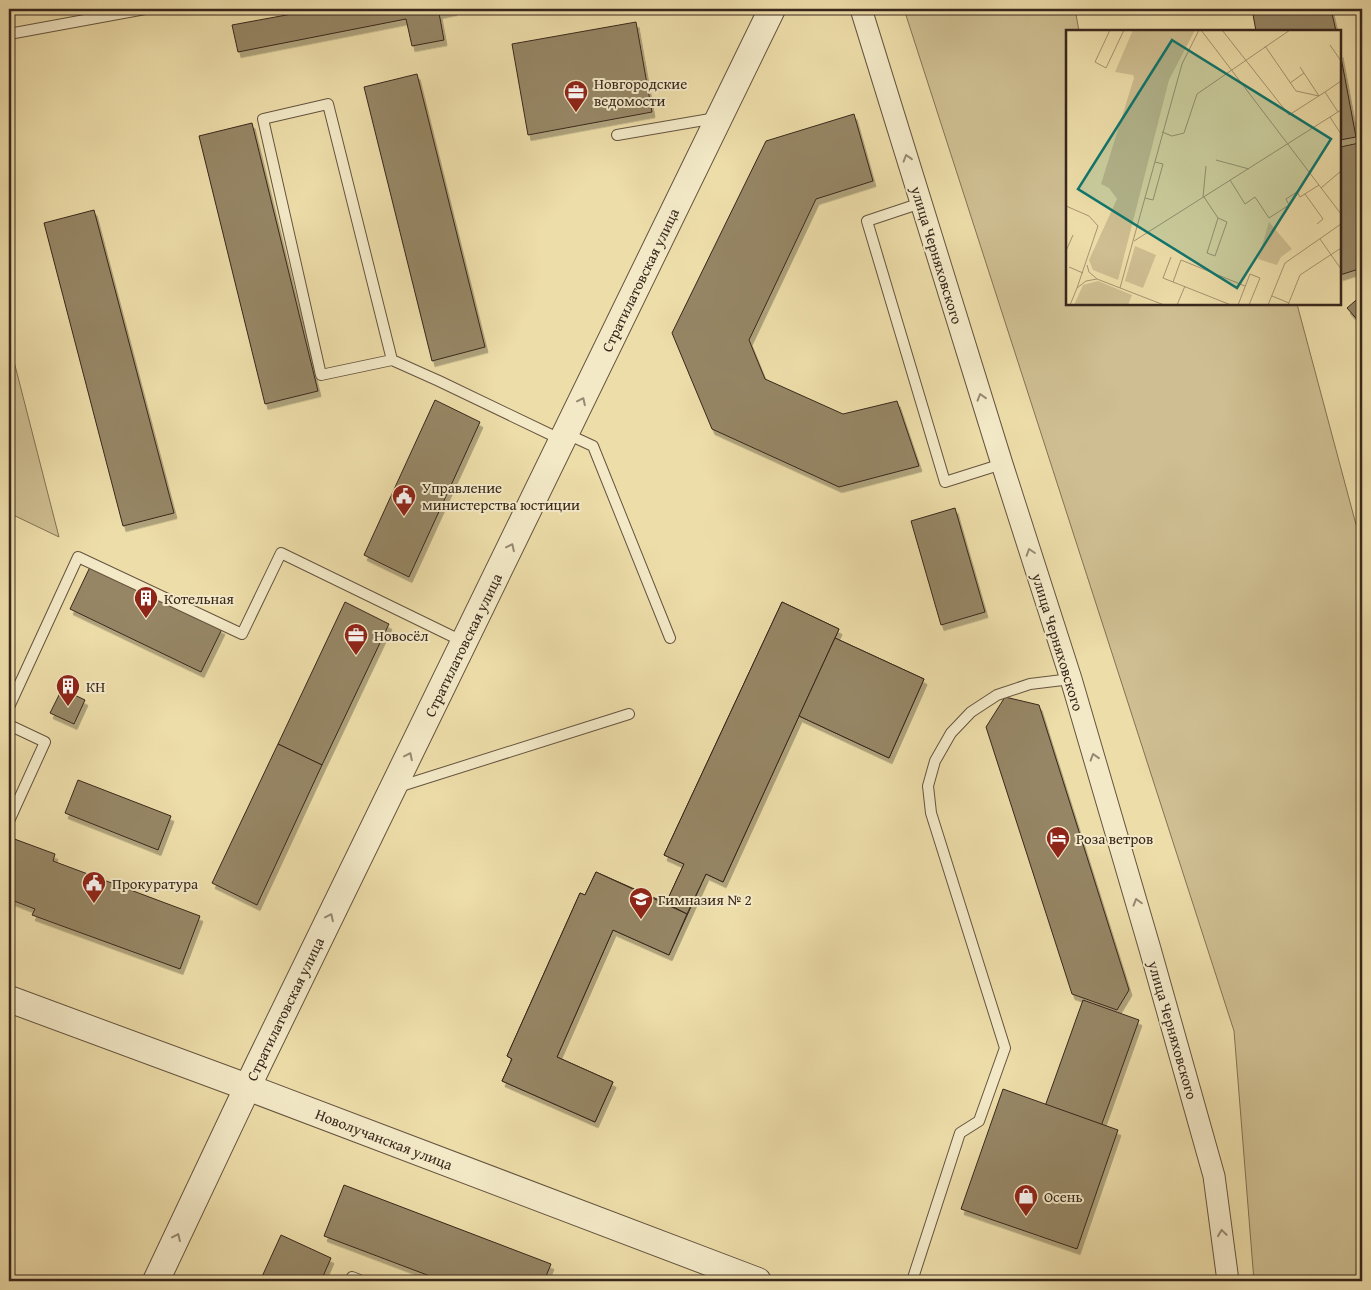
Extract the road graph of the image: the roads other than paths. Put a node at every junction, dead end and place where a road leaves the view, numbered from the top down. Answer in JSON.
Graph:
{"nodes":[{"id":1,"x":145,"y":9,"type":"edge"},
{"id":2,"x":772,"y":9,"type":"edge"},
{"id":3,"x":861,"y":9,"type":"edge"},
{"id":4,"x":9,"y":34,"type":"edge"},
{"id":5,"x":719,"y":118,"type":"junction"},
{"id":6,"x":617,"y":135,"type":"dead end"},
{"id":7,"x":921,"y":203,"type":"junction"},
{"id":8,"x":392,"y":360,"type":"junction"},
{"id":9,"x":564,"y":437,"type":"junction"},
{"id":10,"x":1002,"y":464,"type":"junction"},
{"id":11,"x":670,"y":638,"type":"dead end"},
{"id":12,"x":464,"y":642,"type":"junction"},
{"id":13,"x":1071,"y":679,"type":"junction"},
{"id":14,"x":9,"y":707,"type":"edge"},
{"id":15,"x":629,"y":714,"type":"dead end"},
{"id":16,"x":9,"y":725,"type":"edge"},
{"id":17,"x":393,"y":788,"type":"junction"},
{"id":18,"x":9,"y":821,"type":"edge"},
{"id":19,"x":9,"y":999,"type":"edge"},
{"id":20,"x":247,"y":1087,"type":"junction"},
{"id":21,"x":156,"y":1281,"type":"edge"},
{"id":22,"x":350,"y":1281,"type":"edge"},
{"id":23,"x":362,"y":1281,"type":"edge"},
{"id":24,"x":758,"y":1281,"type":"edge"},
{"id":25,"x":912,"y":1281,"type":"edge"},
{"id":26,"x":1228,"y":1281,"type":"edge"}],
"edges":[{"from":1,"to":4,"type":"lane"},
{"from":2,"to":5,"type":"street","name":"Стратилатовская улица"},
{"from":7,"to":3,"type":"street","name":"улица Черняховского","one_way":true},
{"from":5,"to":6,"type":"lane"},
{"from":9,"to":5,"type":"street","name":"Стратилатовская улица","one_way":true},
{"from":10,"to":7,"type":"street","name":"улица Черняховского","one_way":true},
{"from":7,"to":10,"type":"lane"},
{"from":8,"to":8,"type":"lane"},
{"from":8,"to":9,"type":"lane"},
{"from":9,"to":11,"type":"lane"},
{"from":12,"to":9,"type":"street","name":"Стратилатовская улица","one_way":true},
{"from":13,"to":10,"type":"street","name":"улица Черняховского","one_way":true},
{"from":12,"to":14,"type":"lane"},
{"from":17,"to":12,"type":"street","name":"Стратилатовская улица","one_way":true},
{"from":13,"to":25,"type":"lane"},
{"from":26,"to":13,"type":"street","name":"улица Черняховского","one_way":true},
{"from":15,"to":17,"type":"lane"},
{"from":16,"to":18,"type":"lane"},
{"from":20,"to":17,"type":"street","name":"Стратилатовская улица","one_way":true},
{"from":19,"to":20,"type":"street","name":"Новолучанская улица"},
{"from":21,"to":20,"type":"street","name":"Стратилатовская улица","one_way":true},
{"from":20,"to":24,"type":"street","name":"Новолучанская улица"},
{"from":22,"to":23,"type":"lane"}]}
